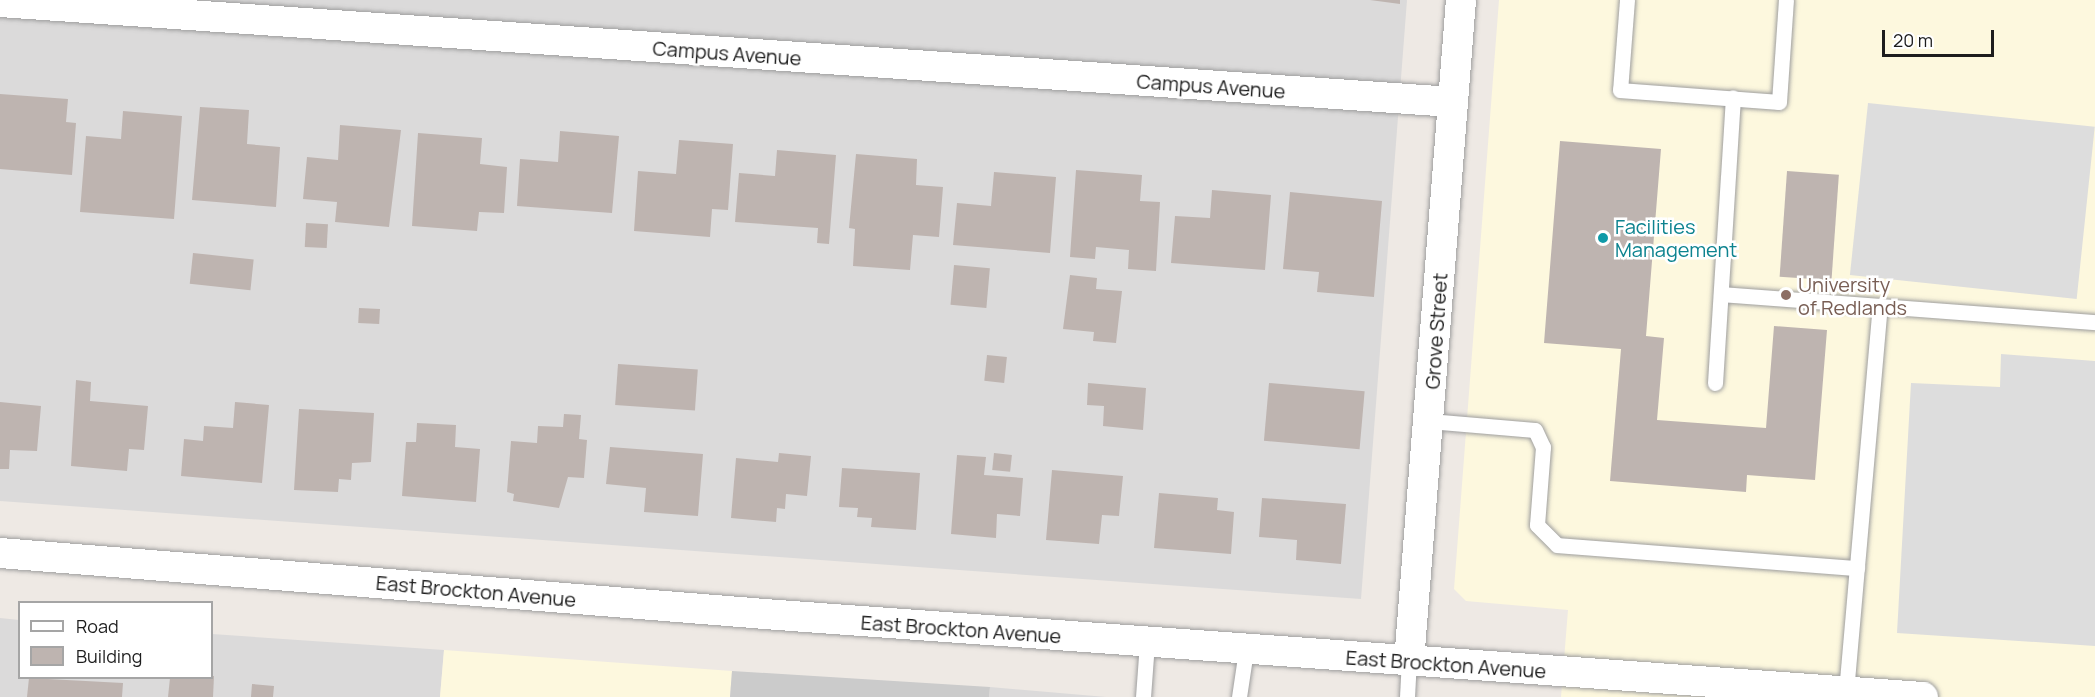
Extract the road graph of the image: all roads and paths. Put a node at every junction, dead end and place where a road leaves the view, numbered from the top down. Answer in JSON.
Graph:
{"nodes":[{"id":1,"x":1461,"y":0,"type":"edge"},
{"id":2,"x":1627,"y":0,"type":"edge"},
{"id":3,"x":1786,"y":0,"type":"edge"},
{"id":4,"x":0,"y":2,"type":"edge"},
{"id":5,"x":1733,"y":98,"type":"junction"},
{"id":6,"x":1453,"y":102,"type":"junction"},
{"id":7,"x":1721,"y":294,"type":"junction"},
{"id":8,"x":1880,"y":306,"type":"junction"},
{"id":9,"x":2095,"y":322,"type":"edge"},
{"id":10,"x":1715,"y":383,"type":"dead end"},
{"id":11,"x":1429,"y":421,"type":"junction"},
{"id":12,"x":0,"y":553,"type":"edge"},
{"id":13,"x":1857,"y":568,"type":"junction"},
{"id":14,"x":1147,"y":642,"type":"junction"},
{"id":15,"x":1246,"y":650,"type":"junction"},
{"id":16,"x":1409,"y":662,"type":"junction"},
{"id":17,"x":1846,"y":692,"type":"junction"},
{"id":18,"x":1143,"y":697,"type":"edge"},
{"id":19,"x":1239,"y":697,"type":"edge"},
{"id":20,"x":1407,"y":697,"type":"edge"},
{"id":21,"x":1923,"y":697,"type":"edge"}],
"edges":[{"from":1,"to":6,"type":"street","name":"Grove Street"},
{"from":2,"to":5,"type":"lane"},
{"from":3,"to":5,"type":"lane"},
{"from":4,"to":6,"type":"street","name":"Campus Avenue"},
{"from":5,"to":7,"type":"lane"},
{"from":6,"to":11,"type":"street","name":"Grove Street"},
{"from":7,"to":8,"type":"lane"},
{"from":7,"to":10,"type":"lane"},
{"from":8,"to":9,"type":"lane"},
{"from":8,"to":13,"type":"lane"},
{"from":11,"to":13,"type":"lane"},
{"from":11,"to":16,"type":"street","name":"Grove Street"},
{"from":12,"to":14,"type":"street","name":"East Brockton Avenue"},
{"from":13,"to":17,"type":"lane"},
{"from":14,"to":15,"type":"street","name":"East Brockton Avenue"},
{"from":14,"to":18,"type":"lane"},
{"from":15,"to":16,"type":"street","name":"East Brockton Avenue"},
{"from":15,"to":19,"type":"lane"},
{"from":16,"to":17,"type":"street","name":"East Brockton Avenue"},
{"from":16,"to":20,"type":"lane"},
{"from":17,"to":21,"type":"street","name":"East Brockton Avenue"}]}
